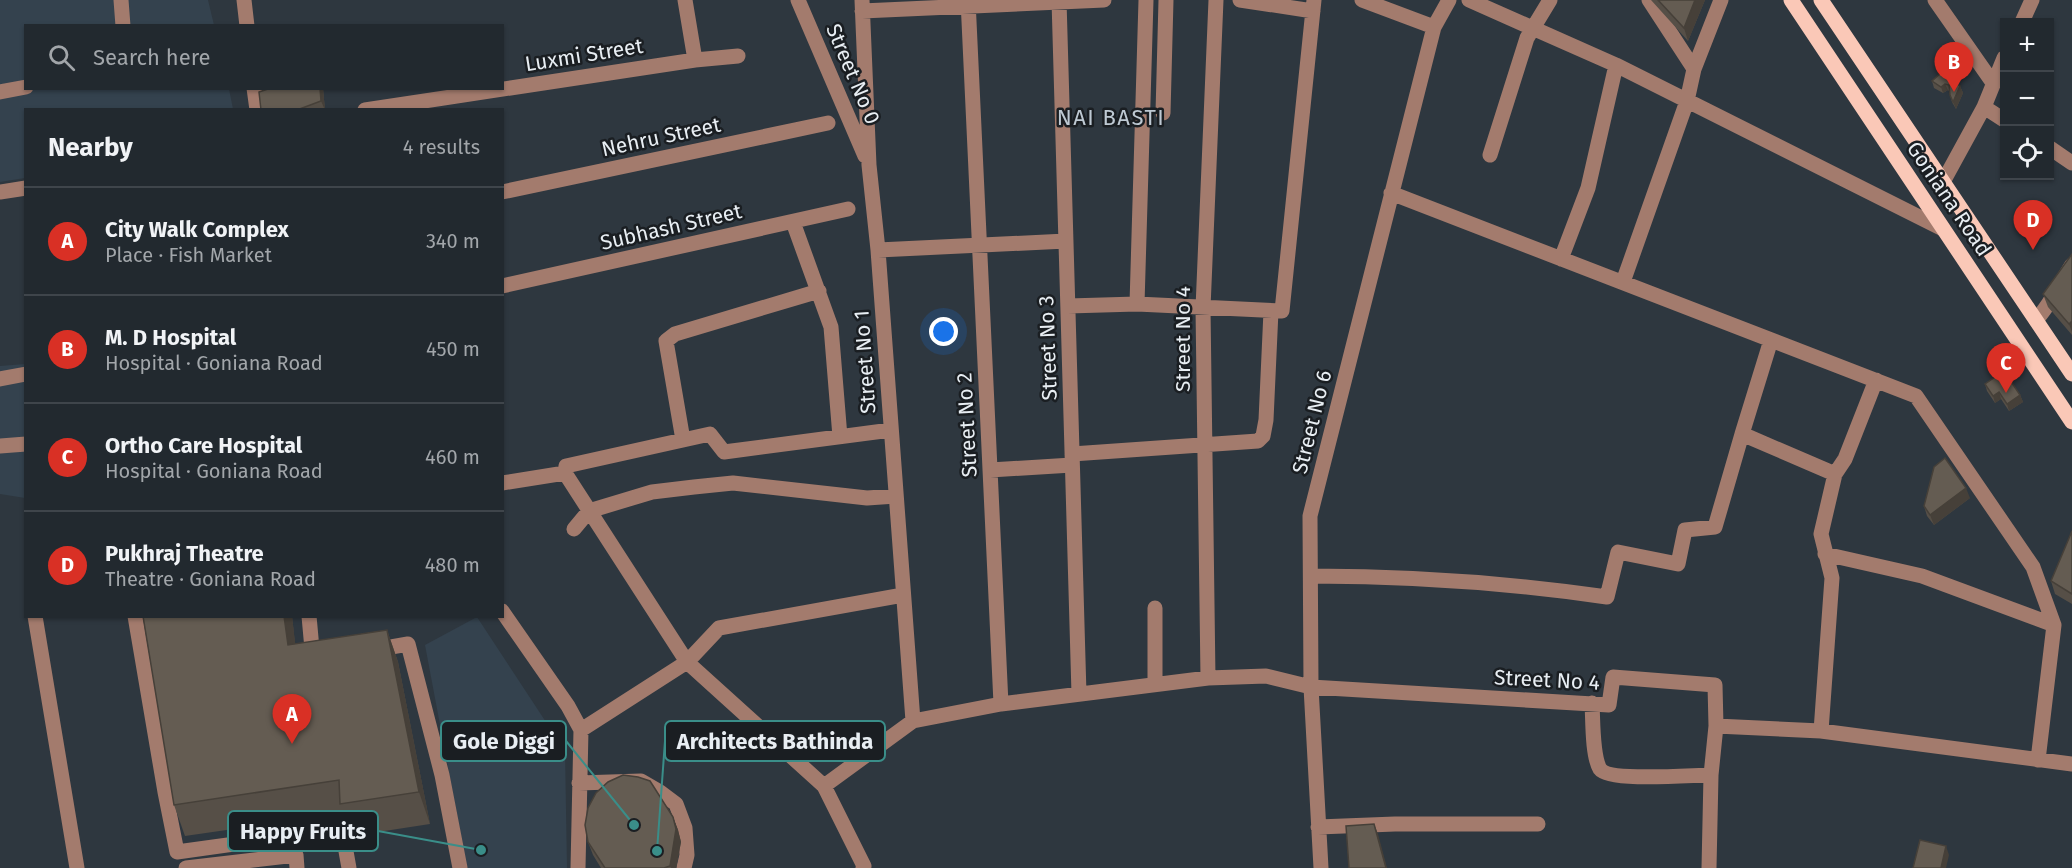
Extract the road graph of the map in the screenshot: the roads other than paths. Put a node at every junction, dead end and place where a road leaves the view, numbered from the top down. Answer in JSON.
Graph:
{"nodes":[{"id":1,"x":121,"y":0,"type":"edge"},
{"id":2,"x":244,"y":0,"type":"edge"},
{"id":3,"x":685,"y":0,"type":"edge"},
{"id":4,"x":798,"y":0,"type":"edge"},
{"id":5,"x":1104,"y":0,"type":"edge"},
{"id":6,"x":1146,"y":0,"type":"edge"},
{"id":7,"x":1166,"y":0,"type":"edge"},
{"id":8,"x":1216,"y":0,"type":"edge"},
{"id":9,"x":1240,"y":0,"type":"edge"},
{"id":10,"x":1362,"y":0,"type":"edge"},
{"id":11,"x":1449,"y":0,"type":"edge"},
{"id":12,"x":1469,"y":0,"type":"edge"},
{"id":13,"x":1550,"y":0,"type":"edge"},
{"id":14,"x":1649,"y":0,"type":"edge"},
{"id":15,"x":1721,"y":0,"type":"edge"},
{"id":16,"x":1791,"y":0,"type":"edge"},
{"id":17,"x":1821,"y":0,"type":"edge"},
{"id":18,"x":1935,"y":0,"type":"edge"},
{"id":19,"x":1059,"y":1,"type":"edge"},
{"id":20,"x":2028,"y":2,"type":"edge"},
{"id":21,"x":968,"y":3,"type":"edge"},
{"id":22,"x":862,"y":5,"type":"edge"},
{"id":23,"x":1313,"y":5,"type":"edge"},
{"id":24,"x":2023,"y":18,"type":"edge"},
{"id":25,"x":123,"y":24,"type":"edge"},
{"id":26,"x":247,"y":24,"type":"edge"},
{"id":27,"x":1434,"y":27,"type":"junction"},
{"id":28,"x":1532,"y":28,"type":"junction"},
{"id":29,"x":738,"y":56,"type":"dead end"},
{"id":30,"x":695,"y":60,"type":"junction"},
{"id":31,"x":1616,"y":65,"type":"junction"},
{"id":32,"x":2000,"y":67,"type":"edge"},
{"id":33,"x":1694,"y":69,"type":"junction"},
{"id":34,"x":1993,"y":83,"type":"junction"},
{"id":35,"x":24,"y":87,"type":"edge"},
{"id":36,"x":504,"y":89,"type":"edge"},
{"id":37,"x":254,"y":90,"type":"edge"},
{"id":38,"x":497,"y":90,"type":"edge"},
{"id":39,"x":0,"y":92,"type":"edge"},
{"id":40,"x":1687,"y":101,"type":"junction"},
{"id":41,"x":1984,"y":107,"type":"junction"},
{"id":42,"x":257,"y":108,"type":"edge"},
{"id":43,"x":378,"y":108,"type":"edge"},
{"id":44,"x":1163,"y":113,"type":"dead end"},
{"id":45,"x":2000,"y":117,"type":"edge"},
{"id":46,"x":828,"y":123,"type":"dead end"},
{"id":47,"x":2054,"y":151,"type":"edge"},
{"id":48,"x":1490,"y":155,"type":"dead end"},
{"id":49,"x":2072,"y":163,"type":"edge"},
{"id":50,"x":869,"y":165,"type":"junction"},
{"id":51,"x":1943,"y":182,"type":"junction"},
{"id":52,"x":24,"y":188,"type":"edge"},
{"id":53,"x":0,"y":192,"type":"edge"},
{"id":54,"x":504,"y":192,"type":"edge"},
{"id":55,"x":1391,"y":193,"type":"junction"},
{"id":56,"x":848,"y":209,"type":"dead end"},
{"id":57,"x":793,"y":222,"type":"junction"},
{"id":58,"x":1943,"y":229,"type":"junction"},
{"id":59,"x":1066,"y":241,"type":"junction"},
{"id":60,"x":980,"y":244,"type":"junction"},
{"id":61,"x":878,"y":250,"type":"junction"},
{"id":62,"x":1561,"y":259,"type":"junction"},
{"id":63,"x":2072,"y":265,"type":"edge"},
{"id":64,"x":1623,"y":282,"type":"junction"},
{"id":65,"x":504,"y":286,"type":"edge"},
{"id":66,"x":819,"y":291,"type":"junction"},
{"id":67,"x":1137,"y":304,"type":"junction"},
{"id":68,"x":1068,"y":306,"type":"junction"},
{"id":69,"x":1203,"y":308,"type":"junction"},
{"id":70,"x":1271,"y":311,"type":"junction"},
{"id":71,"x":2036,"y":320,"type":"junction"},
{"id":72,"x":1771,"y":340,"type":"junction"},
{"id":73,"x":24,"y":374,"type":"edge"},
{"id":74,"x":2072,"y":374,"type":"edge"},
{"id":75,"x":0,"y":379,"type":"edge"},
{"id":76,"x":1876,"y":380,"type":"junction"},
{"id":77,"x":2072,"y":422,"type":"edge"},
{"id":78,"x":891,"y":430,"type":"junction"},
{"id":79,"x":1742,"y":434,"type":"junction"},
{"id":80,"x":840,"y":437,"type":"junction"},
{"id":81,"x":683,"y":440,"type":"junction"},
{"id":82,"x":24,"y":444,"type":"edge"},
{"id":83,"x":1204,"y":445,"type":"junction"},
{"id":84,"x":0,"y":446,"type":"edge"},
{"id":85,"x":1072,"y":459,"type":"junction"},
{"id":86,"x":990,"y":470,"type":"junction"},
{"id":87,"x":565,"y":473,"type":"junction"},
{"id":88,"x":1835,"y":474,"type":"junction"},
{"id":89,"x":504,"y":483,"type":"edge"},
{"id":90,"x":896,"y":496,"type":"junction"},
{"id":91,"x":589,"y":511,"type":"junction"},
{"id":92,"x":574,"y":529,"type":"dead end"},
{"id":93,"x":1825,"y":554,"type":"junction"},
{"id":94,"x":1311,"y":576,"type":"junction"},
{"id":95,"x":903,"y":595,"type":"junction"},
{"id":96,"x":1155,"y":608,"type":"dead end"},
{"id":97,"x":504,"y":614,"type":"edge"},
{"id":98,"x":35,"y":618,"type":"edge"},
{"id":99,"x":135,"y":618,"type":"edge"},
{"id":100,"x":309,"y":618,"type":"edge"},
{"id":101,"x":2054,"y":625,"type":"junction"},
{"id":102,"x":355,"y":653,"type":"edge"},
{"id":103,"x":334,"y":656,"type":"edge"},
{"id":104,"x":687,"y":662,"type":"junction"},
{"id":105,"x":1208,"y":678,"type":"junction"},
{"id":106,"x":1155,"y":684,"type":"junction"},
{"id":107,"x":1311,"y":687,"type":"junction"},
{"id":108,"x":1079,"y":694,"type":"junction"},
{"id":109,"x":1001,"y":704,"type":"junction"},
{"id":110,"x":1592,"y":704,"type":"junction"},
{"id":111,"x":913,"y":721,"type":"junction"},
{"id":112,"x":1716,"y":726,"type":"junction"},
{"id":113,"x":581,"y":730,"type":"junction"},
{"id":114,"x":1821,"y":731,"type":"junction"},
{"id":115,"x":2038,"y":760,"type":"junction"},
{"id":116,"x":2072,"y":764,"type":"edge"},
{"id":117,"x":1711,"y":775,"type":"junction"},
{"id":118,"x":579,"y":783,"type":"junction"},
{"id":119,"x":824,"y":786,"type":"junction"},
{"id":120,"x":1538,"y":824,"type":"dead end"},
{"id":121,"x":1318,"y":827,"type":"junction"},
{"id":122,"x":77,"y":868,"type":"edge"},
{"id":123,"x":186,"y":868,"type":"edge"},
{"id":124,"x":297,"y":868,"type":"edge"},
{"id":125,"x":349,"y":868,"type":"edge"},
{"id":126,"x":460,"y":868,"type":"edge"},
{"id":127,"x":578,"y":868,"type":"edge"},
{"id":128,"x":684,"y":868,"type":"edge"},
{"id":129,"x":863,"y":868,"type":"edge"},
{"id":130,"x":1321,"y":868,"type":"edge"},
{"id":131,"x":1709,"y":868,"type":"edge"}],
"edges":[{"from":1,"to":25,"type":"street"},
{"from":2,"to":26,"type":"street"},
{"from":3,"to":30,"type":"street"},
{"from":4,"to":50,"type":"street","name":"Street No 0"},
{"from":5,"to":19,"type":"street"},
{"from":6,"to":67,"type":"street"},
{"from":7,"to":44,"type":"street"},
{"from":8,"to":69,"type":"street","name":"Street No 4"},
{"from":9,"to":23,"type":"street"},
{"from":10,"to":27,"type":"street"},
{"from":11,"to":27,"type":"street","name":"Street No 6"},
{"from":12,"to":28,"type":"street"},
{"from":13,"to":28,"type":"street"},
{"from":14,"to":33,"type":"street"},
{"from":15,"to":33,"type":"street"},
{"from":16,"to":58,"type":"main road","name":"Goniana Road"},
{"from":17,"to":51,"type":"main road","name":"Goniana Road"},
{"from":18,"to":34,"type":"street"},
{"from":19,"to":21,"type":"street"},
{"from":19,"to":59,"type":"street","name":"Street No 3"},
{"from":20,"to":24,"type":"street"},
{"from":21,"to":22,"type":"street"},
{"from":21,"to":60,"type":"street","name":"Street No 2"},
{"from":22,"to":50,"type":"street","name":"Street No 1"},
{"from":23,"to":70,"type":"street"},
{"from":27,"to":55,"type":"street","name":"Street No 6"},
{"from":28,"to":31,"type":"street"},
{"from":28,"to":48,"type":"street"},
{"from":29,"to":30,"type":"street","name":"Luxmi Street"},
{"from":30,"to":36,"type":"street","name":"Luxmi Street"},
{"from":31,"to":40,"type":"street"},
{"from":31,"to":62,"type":"street"},
{"from":32,"to":34,"type":"street"},
{"from":33,"to":40,"type":"street"},
{"from":34,"to":41,"type":"street"},
{"from":35,"to":39,"type":"street"},
{"from":37,"to":42,"type":"street"},
{"from":38,"to":43,"type":"street","name":"Luxmi Street"},
{"from":40,"to":58,"type":"street"},
{"from":40,"to":64,"type":"street"},
{"from":41,"to":45,"type":"street"},
{"from":41,"to":51,"type":"street"},
{"from":46,"to":54,"type":"street","name":"Nehru Street"},
{"from":47,"to":49,"type":"street"},
{"from":50,"to":61,"type":"street","name":"Street No 1"},
{"from":51,"to":71,"type":"main road","name":"Goniana Road"},
{"from":52,"to":53,"type":"street"},
{"from":55,"to":62,"type":"street"},
{"from":55,"to":94,"type":"street","name":"Street No 6"},
{"from":56,"to":57,"type":"street","name":"Subhash Street"},
{"from":57,"to":65,"type":"street","name":"Subhash Street"},
{"from":57,"to":66,"type":"street"},
{"from":58,"to":77,"type":"main road","name":"Goniana Road"},
{"from":59,"to":60,"type":"street"},
{"from":59,"to":68,"type":"street","name":"Street No 3"},
{"from":60,"to":61,"type":"street"},
{"from":60,"to":86,"type":"street","name":"Street No 2"},
{"from":61,"to":78,"type":"street","name":"Street No 1"},
{"from":62,"to":64,"type":"street"},
{"from":63,"to":71,"type":"street"},
{"from":64,"to":72,"type":"street"},
{"from":66,"to":80,"type":"street"},
{"from":66,"to":81,"type":"street"},
{"from":67,"to":68,"type":"street"},
{"from":67,"to":69,"type":"street"},
{"from":68,"to":85,"type":"street","name":"Street No 3"},
{"from":69,"to":70,"type":"street"},
{"from":69,"to":83,"type":"street","name":"Street No 4"},
{"from":70,"to":83,"type":"street"},
{"from":71,"to":74,"type":"main road","name":"Goniana Road"},
{"from":72,"to":76,"type":"street"},
{"from":72,"to":79,"type":"street"},
{"from":73,"to":75,"type":"street"},
{"from":76,"to":88,"type":"street"},
{"from":76,"to":101,"type":"street"},
{"from":78,"to":80,"type":"street"},
{"from":78,"to":90,"type":"street","name":"Street No 1"},
{"from":79,"to":88,"type":"street"},
{"from":79,"to":94,"type":"street"},
{"from":80,"to":81,"type":"street"},
{"from":81,"to":87,"type":"street"},
{"from":82,"to":84,"type":"street"},
{"from":83,"to":85,"type":"street"},
{"from":83,"to":105,"type":"street","name":"Street No 4"},
{"from":85,"to":86,"type":"street"},
{"from":85,"to":108,"type":"street","name":"Street No 3"},
{"from":86,"to":109,"type":"street","name":"Street No 2"},
{"from":87,"to":89,"type":"street"},
{"from":87,"to":91,"type":"street"},
{"from":88,"to":93,"type":"street"},
{"from":90,"to":91,"type":"street"},
{"from":90,"to":95,"type":"street","name":"Street No 1"},
{"from":91,"to":92,"type":"street"},
{"from":91,"to":104,"type":"street"},
{"from":93,"to":101,"type":"street"},
{"from":93,"to":114,"type":"street"},
{"from":94,"to":107,"type":"street","name":"Street No 6"},
{"from":95,"to":104,"type":"street"},
{"from":95,"to":111,"type":"street","name":"Street No 1"},
{"from":96,"to":106,"type":"street"},
{"from":97,"to":113,"type":"street"},
{"from":98,"to":122,"type":"street"},
{"from":99,"to":125,"type":"street"},
{"from":100,"to":103,"type":"street"},
{"from":101,"to":115,"type":"street"},
{"from":102,"to":126,"type":"street"},
{"from":104,"to":113,"type":"street"},
{"from":104,"to":119,"type":"street"},
{"from":105,"to":106,"type":"street","name":"Street No 4"},
{"from":105,"to":107,"type":"street","name":"Street No 4"},
{"from":106,"to":108,"type":"street","name":"Street No 4"},
{"from":107,"to":110,"type":"street","name":"Street No 4"},
{"from":107,"to":121,"type":"street","name":"Street No 6"},
{"from":108,"to":109,"type":"street","name":"Street No 4"},
{"from":109,"to":111,"type":"street","name":"Street No 4"},
{"from":110,"to":112,"type":"street","name":"Street No 4"},
{"from":110,"to":117,"type":"street"},
{"from":111,"to":119,"type":"street","name":"Street No 4"},
{"from":112,"to":114,"type":"street"},
{"from":112,"to":117,"type":"street"},
{"from":113,"to":118,"type":"street"},
{"from":114,"to":115,"type":"street"},
{"from":115,"to":116,"type":"street"},
{"from":117,"to":131,"type":"street"},
{"from":118,"to":127,"type":"street"},
{"from":118,"to":128,"type":"street"},
{"from":119,"to":129,"type":"street"},
{"from":120,"to":121,"type":"street"},
{"from":121,"to":130,"type":"street","name":"Street No 6"},
{"from":123,"to":124,"type":"street"}]}
